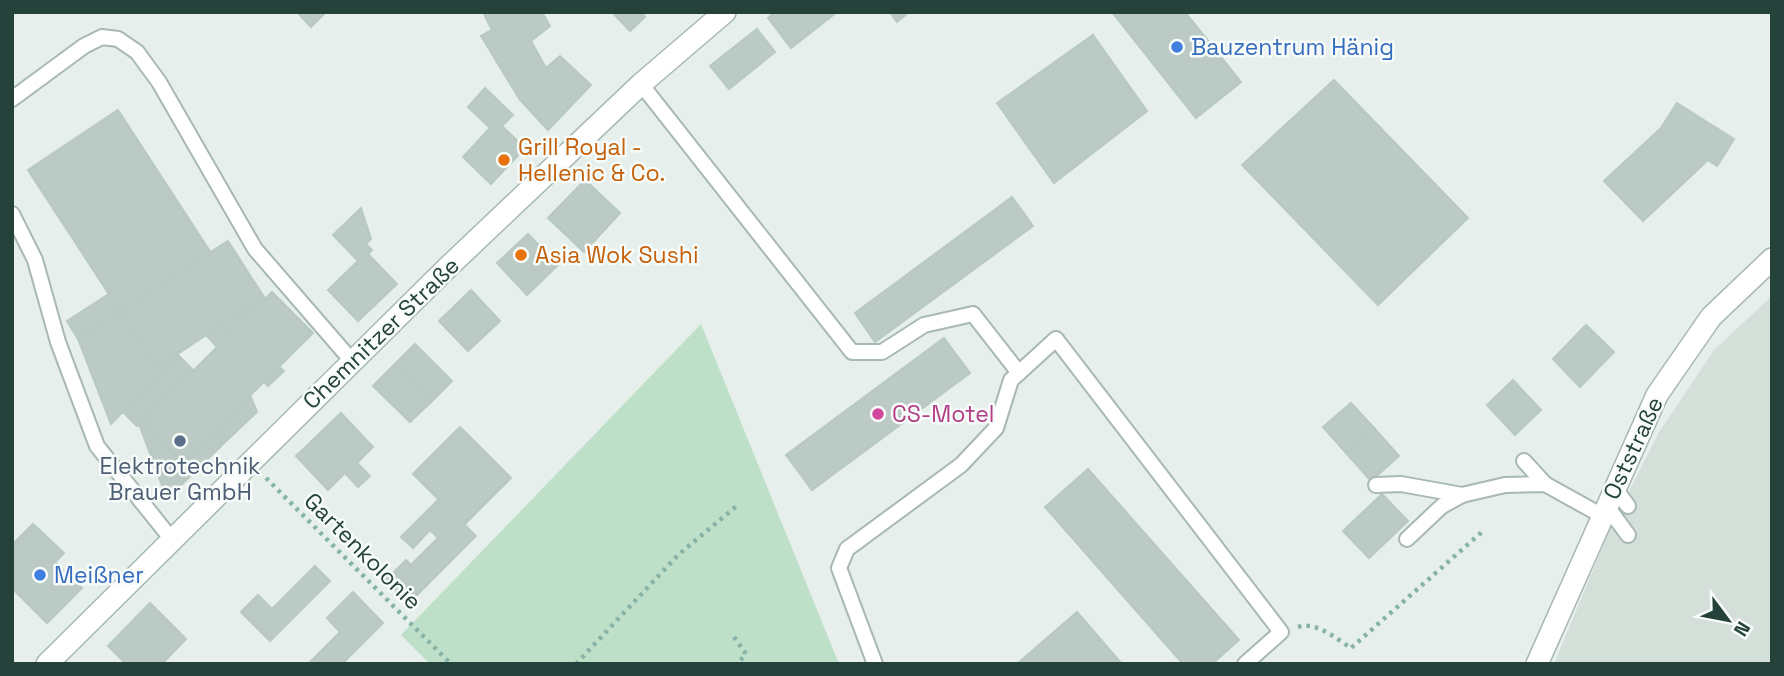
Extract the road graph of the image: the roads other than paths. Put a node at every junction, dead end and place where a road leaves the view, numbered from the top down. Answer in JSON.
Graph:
{"nodes":[{"id":1,"x":715,"y":15,"type":"edge"},
{"id":2,"x":641,"y":84,"type":"junction"},
{"id":3,"x":12,"y":99,"type":"edge"},
{"id":4,"x":12,"y":214,"type":"edge"},
{"id":5,"x":1772,"y":259,"type":"edge"},
{"id":6,"x":352,"y":360,"type":"junction"},
{"id":7,"x":1018,"y":373,"type":"junction"},
{"id":8,"x":1524,"y":461,"type":"dead end"},
{"id":9,"x":1545,"y":484,"type":"junction"},
{"id":10,"x":1376,"y":485,"type":"dead end"},
{"id":11,"x":1462,"y":495,"type":"junction"},
{"id":12,"x":1607,"y":502,"type":"junction"},
{"id":13,"x":1629,"y":506,"type":"dead end"},
{"id":14,"x":1628,"y":535,"type":"dead end"},
{"id":15,"x":1407,"y":539,"type":"dead end"},
{"id":16,"x":173,"y":541,"type":"junction"},
{"id":17,"x":47,"y":664,"type":"edge"},
{"id":18,"x":875,"y":664,"type":"edge"},
{"id":19,"x":1245,"y":664,"type":"edge"},
{"id":20,"x":1537,"y":664,"type":"edge"}],
"edges":[{"from":1,"to":2,"type":"street","name":"Chemnitzer Straße"},
{"from":2,"to":6,"type":"street","name":"Chemnitzer Straße"},
{"from":2,"to":7,"type":"lane"},
{"from":3,"to":6,"type":"lane"},
{"from":4,"to":16,"type":"lane"},
{"from":5,"to":12,"type":"street","name":"Oststraße"},
{"from":6,"to":16,"type":"street","name":"Chemnitzer Straße"},
{"from":7,"to":18,"type":"lane"},
{"from":7,"to":19,"type":"lane"},
{"from":8,"to":9,"type":"lane"},
{"from":9,"to":11,"type":"lane"},
{"from":9,"to":12,"type":"lane"},
{"from":10,"to":11,"type":"lane"},
{"from":11,"to":15,"type":"lane"},
{"from":12,"to":13,"type":"lane"},
{"from":12,"to":14,"type":"lane"},
{"from":12,"to":20,"type":"street","name":"Oststraße"},
{"from":16,"to":17,"type":"street","name":"Chemnitzer Straße"}]}
